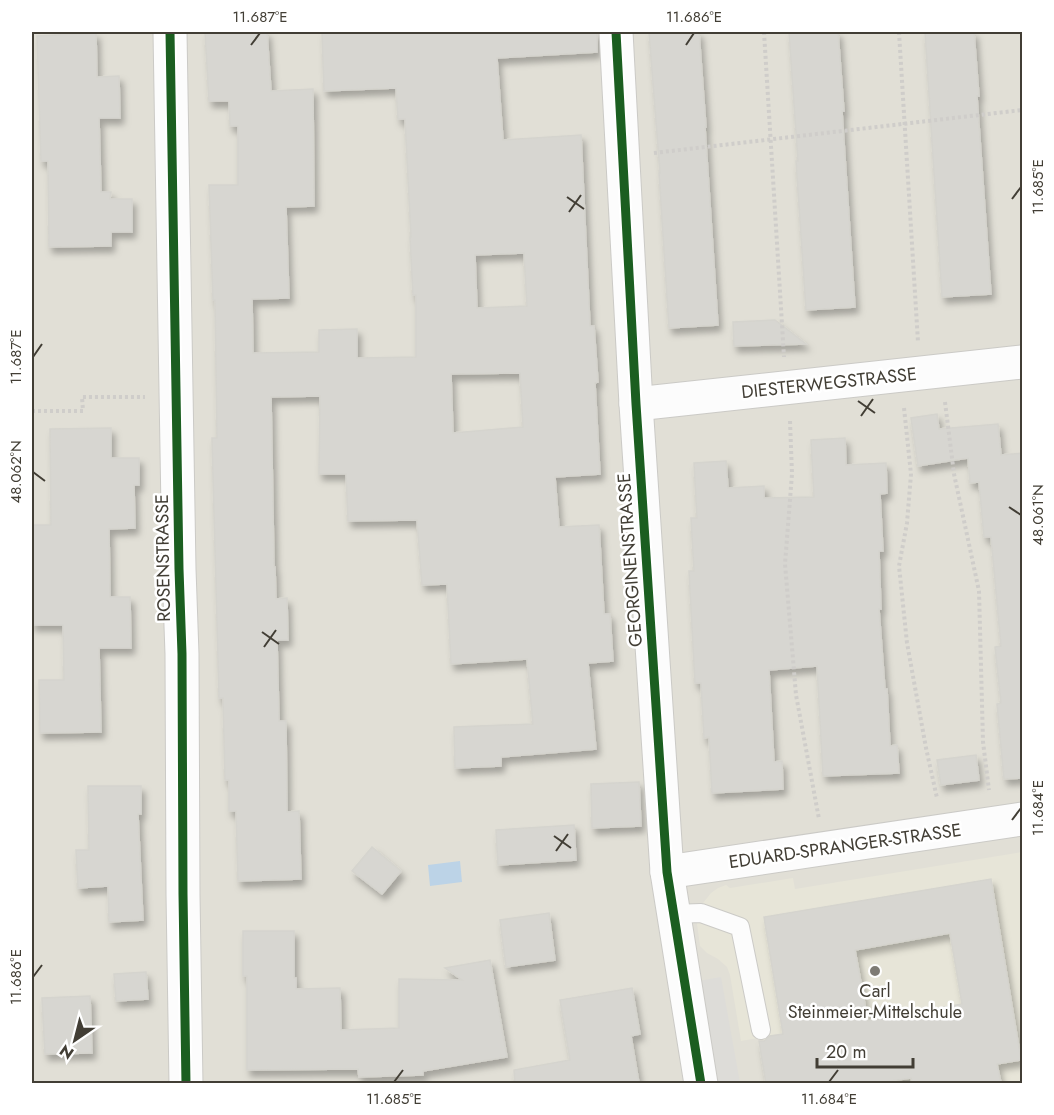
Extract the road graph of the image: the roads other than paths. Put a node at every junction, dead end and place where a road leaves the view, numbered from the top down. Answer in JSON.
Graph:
{"nodes":[{"id":1,"x":170,"y":32,"type":"edge"},
{"id":2,"x":616,"y":32,"type":"edge"},
{"id":3,"x":1023,"y":362,"type":"edge"},
{"id":4,"x":636,"y":404,"type":"junction"},
{"id":5,"x":1008,"y":822,"type":"edge"},
{"id":6,"x":666,"y":872,"type":"junction"},
{"id":7,"x":673,"y":914,"type":"junction"},
{"id":8,"x":762,"y":1030,"type":"dead end"},
{"id":9,"x":186,"y":1083,"type":"edge"},
{"id":10,"x":700,"y":1083,"type":"edge"}],
"edges":[{"from":1,"to":9,"type":"street","name":"ROSENSTRASSE"},
{"from":2,"to":4,"type":"street","name":"GEORGINENSTRASSE"},
{"from":3,"to":4,"type":"street","name":"DIESTERWEGSTRASSE"},
{"from":4,"to":6,"type":"street","name":"GEORGINENSTRASSE"},
{"from":5,"to":6,"type":"street","name":"EDUARD-SPRANGER-STRASSE"},
{"from":6,"to":7,"type":"street","name":"GEORGINENSTRASSE"},
{"from":7,"to":8,"type":"lane"},
{"from":7,"to":10,"type":"street","name":"GEORGINENSTRASSE"}]}
